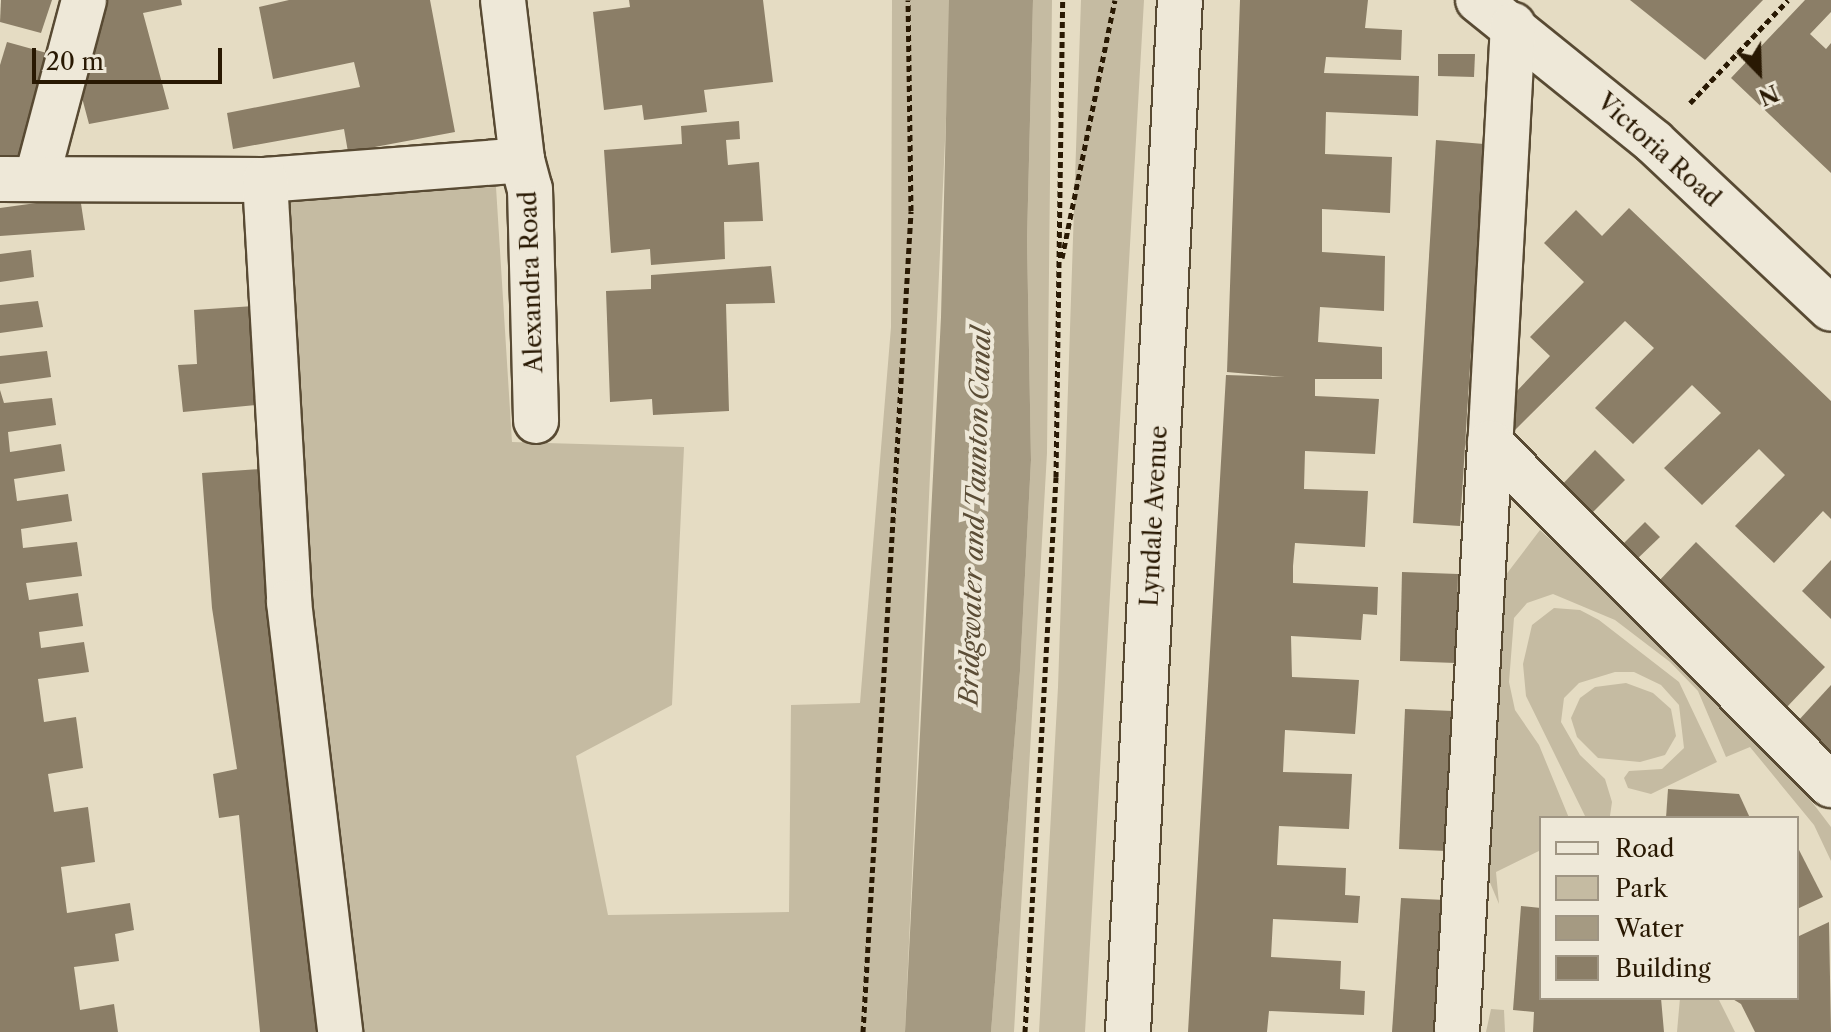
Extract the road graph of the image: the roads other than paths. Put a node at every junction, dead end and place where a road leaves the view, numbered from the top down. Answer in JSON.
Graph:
{"nodes":[{"id":1,"x":84,"y":0,"type":"edge"},
{"id":2,"x":503,"y":0,"type":"edge"},
{"id":3,"x":1180,"y":0,"type":"edge"},
{"id":4,"x":1478,"y":0,"type":"edge"},
{"id":5,"x":1513,"y":25,"type":"junction"},
{"id":6,"x":522,"y":160,"type":"junction"},
{"id":7,"x":19,"y":178,"type":"edge"},
{"id":8,"x":265,"y":180,"type":"junction"},
{"id":9,"x":1831,"y":309,"type":"edge"},
{"id":10,"x":536,"y":421,"type":"dead end"},
{"id":11,"x":1490,"y":443,"type":"junction"},
{"id":12,"x":1831,"y":785,"type":"edge"},
{"id":13,"x":340,"y":1032,"type":"edge"},
{"id":14,"x":1128,"y":1032,"type":"edge"},
{"id":15,"x":1457,"y":1032,"type":"edge"}],
"edges":[{"from":1,"to":7,"type":"street"},
{"from":2,"to":6,"type":"street","name":"Alexandra Road"},
{"from":3,"to":14,"type":"street","name":"Lyndale Avenue"},
{"from":4,"to":5,"type":"street","name":"Victoria Road"},
{"from":5,"to":9,"type":"street","name":"Victoria Road"},
{"from":5,"to":11,"type":"street"},
{"from":6,"to":8,"type":"street"},
{"from":6,"to":10,"type":"street","name":"Alexandra Road"},
{"from":7,"to":8,"type":"street"},
{"from":8,"to":13,"type":"street"},
{"from":11,"to":12,"type":"street"},
{"from":11,"to":15,"type":"street"}]}
